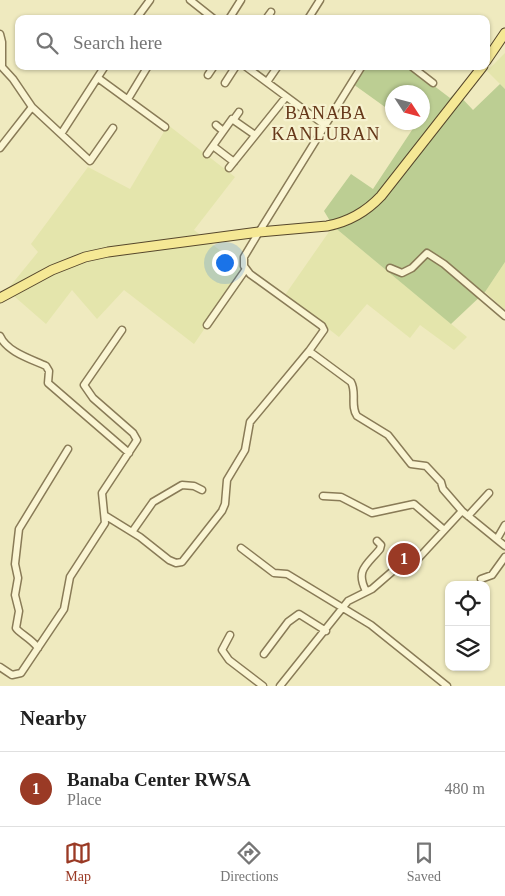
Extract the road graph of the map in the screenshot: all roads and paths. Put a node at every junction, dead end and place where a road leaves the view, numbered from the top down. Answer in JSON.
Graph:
{"nodes":[{"id":1,"x":150,"y":0,"type":"edge"},
{"id":2,"x":190,"y":0,"type":"edge"},
{"id":3,"x":242,"y":0,"type":"edge"},
{"id":4,"x":320,"y":0,"type":"edge"},
{"id":5,"x":271,"y":12,"type":"dead end"},
{"id":6,"x":139,"y":15,"type":"edge"},
{"id":7,"x":209,"y":15,"type":"edge"},
{"id":8,"x":232,"y":15,"type":"edge"},
{"id":9,"x":269,"y":15,"type":"edge"},
{"id":10,"x":311,"y":15,"type":"edge"},
{"id":11,"x":505,"y":33,"type":"edge"},
{"id":12,"x":0,"y":34,"type":"edge"},
{"id":13,"x":490,"y":55,"type":"edge"},
{"id":14,"x":103,"y":70,"type":"edge"},
{"id":15,"x":146,"y":70,"type":"edge"},
{"id":16,"x":211,"y":70,"type":"edge"},
{"id":17,"x":233,"y":70,"type":"edge"},
{"id":18,"x":250,"y":70,"type":"edge"},
{"id":19,"x":275,"y":70,"type":"edge"},
{"id":20,"x":360,"y":70,"type":"edge"},
{"id":21,"x":416,"y":70,"type":"edge"},
{"id":22,"x":480,"y":70,"type":"edge"},
{"id":23,"x":208,"y":75,"type":"dead end"},
{"id":24,"x":98,"y":78,"type":"junction"},
{"id":25,"x":224,"y":82,"type":"dead end"},
{"id":26,"x":267,"y":82,"type":"junction"},
{"id":27,"x":434,"y":83,"type":"dead end"},
{"id":28,"x":286,"y":97,"type":"junction"},
{"id":29,"x":128,"y":99,"type":"junction"},
{"id":30,"x":32,"y":107,"type":"junction"},
{"id":31,"x":238,"y":112,"type":"dead end"},
{"id":32,"x":234,"y":119,"type":"junction"},
{"id":33,"x":216,"y":126,"type":"dead end"},
{"id":34,"x":326,"y":126,"type":"junction"},
{"id":35,"x":165,"y":127,"type":"dead end"},
{"id":36,"x":114,"y":128,"type":"dead end"},
{"id":37,"x":223,"y":131,"type":"junction"},
{"id":38,"x":61,"y":134,"type":"junction"},
{"id":39,"x":255,"y":135,"type":"junction"},
{"id":40,"x":213,"y":146,"type":"junction"},
{"id":41,"x":0,"y":148,"type":"edge"},
{"id":42,"x":207,"y":154,"type":"dead end"},
{"id":43,"x":234,"y":162,"type":"junction"},
{"id":44,"x":229,"y":168,"type":"dead end"},
{"id":45,"x":259,"y":232,"type":"junction"},
{"id":46,"x":390,"y":268,"type":"dead end"},
{"id":47,"x":246,"y":269,"type":"junction"},
{"id":48,"x":0,"y":298,"type":"edge"},
{"id":49,"x":505,"y":316,"type":"edge"},
{"id":50,"x":207,"y":325,"type":"dead end"},
{"id":51,"x":122,"y":330,"type":"dead end"},
{"id":52,"x":0,"y":336,"type":"edge"},
{"id":53,"x":309,"y":351,"type":"junction"},
{"id":54,"x":68,"y":449,"type":"dead end"},
{"id":55,"x":129,"y":453,"type":"junction"},
{"id":56,"x":202,"y":490,"type":"dead end"},
{"id":57,"x":488,"y":493,"type":"dead end"},
{"id":58,"x":323,"y":496,"type":"dead end"},
{"id":59,"x":462,"y":511,"type":"junction"},
{"id":60,"x":106,"y":516,"type":"junction"},
{"id":61,"x":468,"y":516,"type":"junction"},
{"id":62,"x":505,"y":525,"type":"edge"},
{"id":63,"x":443,"y":529,"type":"junction"},
{"id":64,"x":132,"y":532,"type":"junction"},
{"id":65,"x":497,"y":538,"type":"junction"},
{"id":66,"x":377,"y":541,"type":"dead end"},
{"id":67,"x":505,"y":546,"type":"edge"},
{"id":68,"x":241,"y":548,"type":"dead end"},
{"id":69,"x":505,"y":557,"type":"edge"},
{"id":70,"x":481,"y":579,"type":"dead end"},
{"id":71,"x":366,"y":591,"type":"junction"},
{"id":72,"x":343,"y":609,"type":"junction"},
{"id":73,"x":326,"y":631,"type":"junction"},
{"id":74,"x":230,"y":634,"type":"dead end"},
{"id":75,"x":38,"y":648,"type":"junction"},
{"id":76,"x":264,"y":654,"type":"dead end"},
{"id":77,"x":0,"y":667,"type":"edge"},
{"id":78,"x":263,"y":686,"type":"edge"},
{"id":79,"x":280,"y":686,"type":"edge"},
{"id":80,"x":447,"y":686,"type":"edge"}],
"edges":[{"from":1,"to":6,"type":"street"},
{"from":2,"to":7,"type":"street"},
{"from":3,"to":8,"type":"street"},
{"from":4,"to":10,"type":"street"},
{"from":5,"to":9,"type":"street"},
{"from":11,"to":13,"type":"main road"},
{"from":12,"to":30,"type":"street"},
{"from":14,"to":24,"type":"street"},
{"from":15,"to":29,"type":"street"},
{"from":16,"to":23,"type":"street"},
{"from":17,"to":25,"type":"street"},
{"from":18,"to":26,"type":"street"},
{"from":19,"to":26,"type":"street"},
{"from":20,"to":34,"type":"street"},
{"from":21,"to":27,"type":"street"},
{"from":22,"to":45,"type":"main road"},
{"from":24,"to":29,"type":"street"},
{"from":24,"to":38,"type":"street"},
{"from":26,"to":28,"type":"street"},
{"from":28,"to":34,"type":"street"},
{"from":28,"to":39,"type":"street"},
{"from":29,"to":35,"type":"street"},
{"from":30,"to":38,"type":"street"},
{"from":30,"to":41,"type":"street"},
{"from":31,"to":32,"type":"street"},
{"from":32,"to":37,"type":"street"},
{"from":32,"to":39,"type":"street"},
{"from":33,"to":37,"type":"street"},
{"from":34,"to":45,"type":"street"},
{"from":36,"to":38,"type":"street"},
{"from":37,"to":40,"type":"street"},
{"from":39,"to":43,"type":"street"},
{"from":40,"to":42,"type":"street"},
{"from":40,"to":43,"type":"street"},
{"from":43,"to":44,"type":"street"},
{"from":45,"to":47,"type":"street"},
{"from":45,"to":48,"type":"main road"},
{"from":46,"to":49,"type":"street"},
{"from":47,"to":50,"type":"street"},
{"from":47,"to":53,"type":"street"},
{"from":51,"to":55,"type":"street"},
{"from":52,"to":55,"type":"street"},
{"from":53,"to":59,"type":"street"},
{"from":53,"to":64,"type":"street"},
{"from":54,"to":75,"type":"street"},
{"from":55,"to":60,"type":"street"},
{"from":56,"to":64,"type":"street"},
{"from":57,"to":61,"type":"street"},
{"from":58,"to":63,"type":"street"},
{"from":59,"to":61,"type":"street"},
{"from":59,"to":63,"type":"street"},
{"from":60,"to":64,"type":"street"},
{"from":60,"to":75,"type":"street"},
{"from":61,"to":65,"type":"street"},
{"from":62,"to":65,"type":"street"},
{"from":63,"to":71,"type":"street"},
{"from":65,"to":67,"type":"street"},
{"from":66,"to":71,"type":"street"},
{"from":68,"to":72,"type":"street"},
{"from":69,"to":70,"type":"street"},
{"from":71,"to":72,"type":"street"},
{"from":72,"to":73,"type":"street"},
{"from":72,"to":80,"type":"street"},
{"from":73,"to":76,"type":"street"},
{"from":73,"to":79,"type":"street"},
{"from":74,"to":78,"type":"street"},
{"from":75,"to":77,"type":"street"}]}
